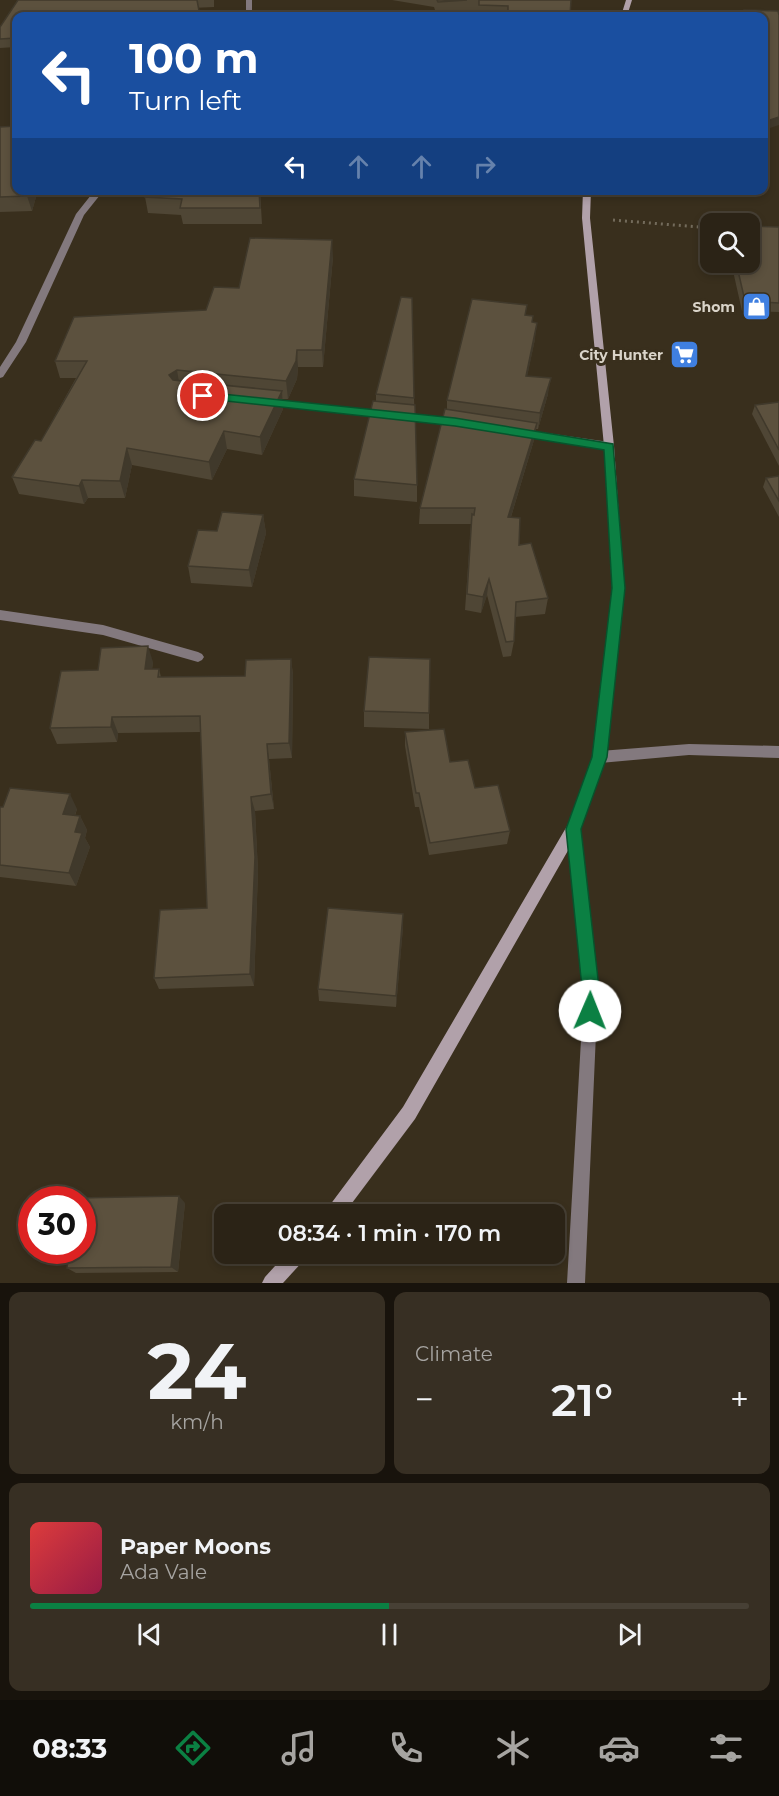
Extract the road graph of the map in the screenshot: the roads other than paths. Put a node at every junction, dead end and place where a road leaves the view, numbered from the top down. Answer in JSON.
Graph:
{"nodes":[{"id":1,"x":96,"y":195,"type":"edge"},
{"id":2,"x":587,"y":195,"type":"edge"},
{"id":3,"x":0,"y":375,"type":"edge"},
{"id":4,"x":260,"y":401,"type":"edge"},
{"id":5,"x":465,"y":423,"type":"edge"},
{"id":6,"x":506,"y":430,"type":"edge"},
{"id":7,"x":609,"y":447,"type":"junction"},
{"id":8,"x":0,"y":615,"type":"edge"},
{"id":9,"x":198,"y":657,"type":"dead end"},
{"id":10,"x":779,"y":752,"type":"edge"},
{"id":11,"x":600,"y":757,"type":"junction"},
{"id":12,"x":573,"y":829,"type":"junction"},
{"id":13,"x":341,"y":1204,"type":"edge"},
{"id":14,"x":289,"y":1264,"type":"edge"},
{"id":15,"x":271,"y":1283,"type":"edge"},
{"id":16,"x":576,"y":1283,"type":"edge"}],
"edges":[{"from":1,"to":3,"type":"street"},
{"from":2,"to":7,"type":"main road"},
{"from":4,"to":5,"type":"street"},
{"from":6,"to":7,"type":"street"},
{"from":7,"to":11,"type":"main road"},
{"from":8,"to":9,"type":"street"},
{"from":10,"to":11,"type":"street"},
{"from":11,"to":12,"type":"main road"},
{"from":12,"to":13,"type":"main road"},
{"from":12,"to":16,"type":"street"},
{"from":14,"to":15,"type":"main road"}]}
